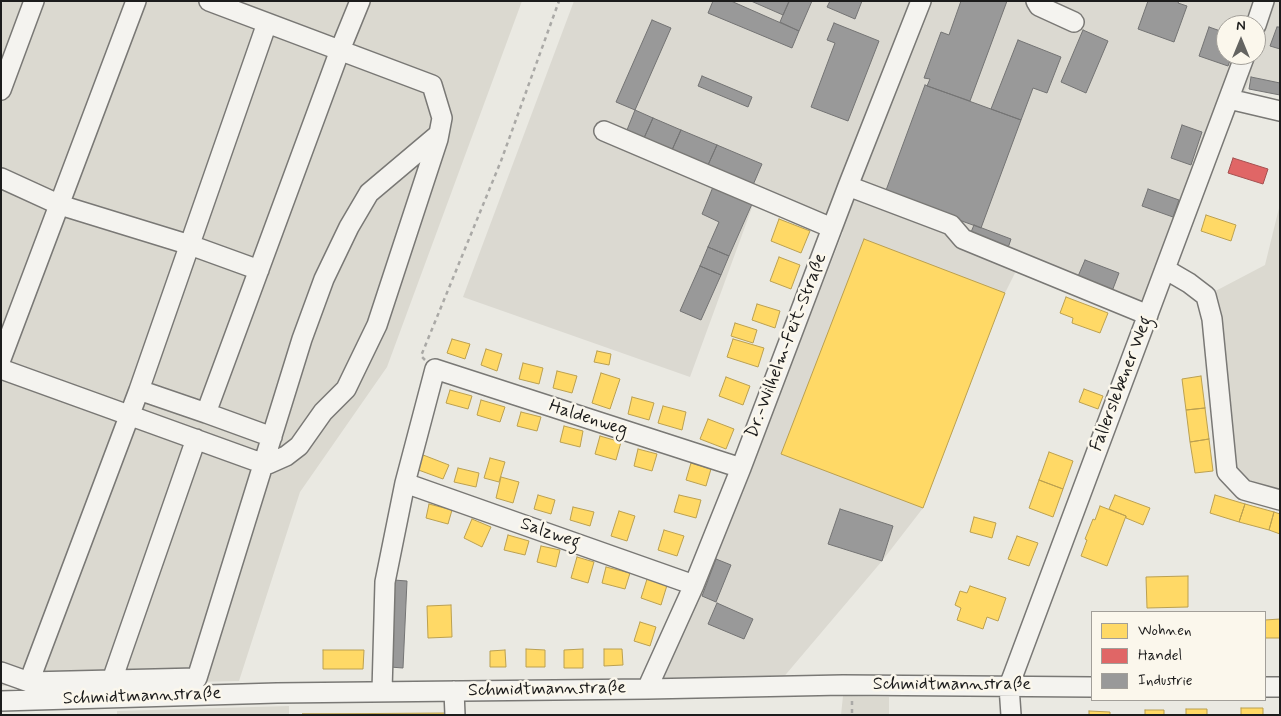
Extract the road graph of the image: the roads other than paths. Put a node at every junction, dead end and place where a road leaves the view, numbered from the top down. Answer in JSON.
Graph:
{"nodes":[{"id":1,"x":34,"y":1,"type":"edge"},
{"id":2,"x":136,"y":1,"type":"edge"},
{"id":3,"x":209,"y":1,"type":"edge"},
{"id":4,"x":360,"y":1,"type":"edge"},
{"id":5,"x":921,"y":1,"type":"edge"},
{"id":6,"x":1036,"y":1,"type":"edge"},
{"id":7,"x":1264,"y":1,"type":"edge"},
{"id":8,"x":236,"y":6,"type":"edge"},
{"id":9,"x":1259,"y":15,"type":"edge"},
{"id":10,"x":1074,"y":22,"type":"dead end"},
{"id":11,"x":267,"y":23,"type":"junction"},
{"id":12,"x":340,"y":50,"type":"junction"},
{"id":13,"x":1241,"y":65,"type":"edge"},
{"id":14,"x":1,"y":90,"type":"edge"},
{"id":15,"x":1229,"y":99,"type":"junction"},
{"id":16,"x":1280,"y":111,"type":"edge"},
{"id":17,"x":604,"y":131,"type":"dead end"},
{"id":18,"x":439,"y":134,"type":"junction"},
{"id":19,"x":1,"y":178,"type":"edge"},
{"id":20,"x":848,"y":186,"type":"junction"},
{"id":21,"x":60,"y":205,"type":"junction"},
{"id":22,"x":832,"y":228,"type":"junction"},
{"id":23,"x":190,"y":245,"type":"junction"},
{"id":24,"x":1165,"y":269,"type":"junction"},
{"id":25,"x":259,"y":270,"type":"junction"},
{"id":26,"x":1148,"y":315,"type":"junction"},
{"id":27,"x":1,"y":359,"type":"edge"},
{"id":28,"x":1,"y":368,"type":"edge"},
{"id":29,"x":139,"y":390,"type":"junction"},
{"id":30,"x":206,"y":413,"type":"junction"},
{"id":31,"x":129,"y":414,"type":"junction"},
{"id":32,"x":272,"y":436,"type":"junction"},
{"id":33,"x":196,"y":439,"type":"junction"},
{"id":34,"x":264,"y":463,"type":"junction"},
{"id":35,"x":741,"y":468,"type":"junction"},
{"id":36,"x":405,"y":483,"type":"junction"},
{"id":37,"x":1280,"y":500,"type":"edge"},
{"id":38,"x":694,"y":585,"type":"junction"},
{"id":39,"x":1,"y":672,"type":"edge"},
{"id":40,"x":112,"y":680,"type":"junction"},
{"id":41,"x":29,"y":682,"type":"junction"},
{"id":42,"x":1008,"y":686,"type":"junction"},
{"id":43,"x":1091,"y":687,"type":"edge"},
{"id":44,"x":1266,"y":687,"type":"edge"},
{"id":45,"x":1280,"y":687,"type":"edge"},
{"id":46,"x":647,"y":689,"type":"junction"},
{"id":47,"x":454,"y":691,"type":"junction"},
{"id":48,"x":382,"y":692,"type":"junction"},
{"id":49,"x":3,"y":704,"type":"edge"},
{"id":50,"x":455,"y":715,"type":"edge"},
{"id":51,"x":1011,"y":715,"type":"edge"}],
"edges":[{"from":1,"to":14,"type":"street"},
{"from":2,"to":21,"type":"street"},
{"from":3,"to":8,"type":"street"},
{"from":4,"to":12,"type":"street"},
{"from":5,"to":20,"type":"street","name":"Dr.-Wilhelm-Feit-Straße"},
{"from":6,"to":10,"type":"street"},
{"from":7,"to":9,"type":"street"},
{"from":8,"to":11,"type":"street"},
{"from":11,"to":12,"type":"street"},
{"from":11,"to":23,"type":"street"},
{"from":12,"to":18,"type":"street"},
{"from":12,"to":25,"type":"street"},
{"from":13,"to":15,"type":"street","name":"Fallerslebener Weg"},
{"from":15,"to":16,"type":"street"},
{"from":15,"to":24,"type":"street","name":"Fallerslebener Weg"},
{"from":17,"to":22,"type":"street"},
{"from":18,"to":32,"type":"street"},
{"from":18,"to":34,"type":"street"},
{"from":19,"to":21,"type":"street"},
{"from":20,"to":22,"type":"street","name":"Dr.-Wilhelm-Feit-Straße"},
{"from":20,"to":26,"type":"street"},
{"from":21,"to":23,"type":"street"},
{"from":21,"to":27,"type":"street"},
{"from":22,"to":35,"type":"street","name":"Dr.-Wilhelm-Feit-Straße"},
{"from":23,"to":25,"type":"street"},
{"from":23,"to":29,"type":"street"},
{"from":24,"to":26,"type":"street","name":"Fallerslebener Weg"},
{"from":24,"to":37,"type":"street"},
{"from":25,"to":30,"type":"street"},
{"from":26,"to":42,"type":"street","name":"Fallerslebener Weg"},
{"from":28,"to":31,"type":"street"},
{"from":29,"to":30,"type":"street"},
{"from":29,"to":31,"type":"street"},
{"from":30,"to":32,"type":"street"},
{"from":31,"to":33,"type":"street"},
{"from":31,"to":41,"type":"street"},
{"from":32,"to":34,"type":"street"},
{"from":33,"to":34,"type":"street"},
{"from":33,"to":40,"type":"street"},
{"from":34,"to":40,"type":"street"},
{"from":35,"to":36,"type":"street","name":"Haldenweg"},
{"from":35,"to":38,"type":"street","name":"Dr.-Wilhelm-Feit-Straße"},
{"from":36,"to":38,"type":"street","name":"Salzweg"},
{"from":36,"to":48,"type":"street"},
{"from":38,"to":46,"type":"street","name":"Dr.-Wilhelm-Feit-Straße"},
{"from":39,"to":41,"type":"street"},
{"from":40,"to":41,"type":"street"},
{"from":42,"to":43,"type":"street","name":"Schmidtmannstraße"},
{"from":42,"to":46,"type":"street","name":"Schmidtmannstraße"},
{"from":42,"to":51,"type":"street","name":"Fallerslebener Weg"},
{"from":44,"to":45,"type":"street"},
{"from":46,"to":47,"type":"street","name":"Schmidtmannstraße"},
{"from":47,"to":48,"type":"street","name":"Schmidtmannstraße"},
{"from":47,"to":50,"type":"street"},
{"from":48,"to":49,"type":"street","name":"Schmidtmannstraße"}]}
